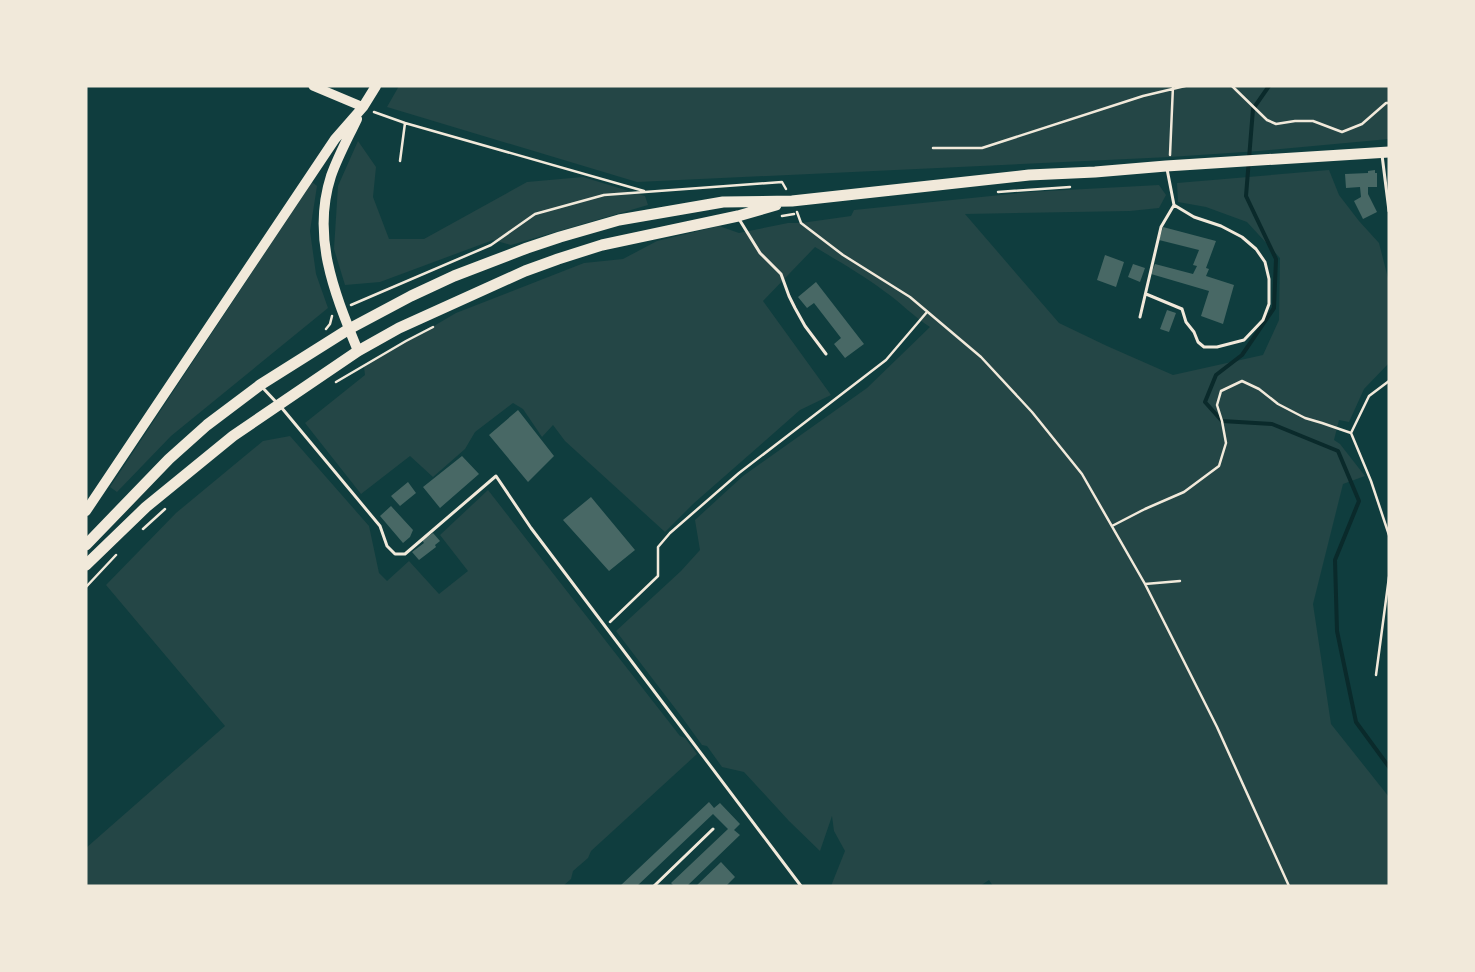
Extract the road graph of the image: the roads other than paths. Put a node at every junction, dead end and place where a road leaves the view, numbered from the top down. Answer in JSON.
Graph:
{"nodes":[{"id":1,"x":313,"y":86,"type":"edge"},
{"id":2,"x":376,"y":86,"type":"edge"},
{"id":3,"x":363,"y":107,"type":"junction"},
{"id":4,"x":1385,"y":152,"type":"edge"},
{"id":5,"x":1168,"y":166,"type":"junction"},
{"id":6,"x":792,"y":201,"type":"junction"},
{"id":7,"x":1174,"y":205,"type":"junction"},
{"id":8,"x":1389,"y":211,"type":"edge"},
{"id":9,"x":738,"y":216,"type":"junction"},
{"id":10,"x":1146,"y":294,"type":"junction"},
{"id":11,"x":1140,"y":317,"type":"dead end"},
{"id":12,"x":349,"y":329,"type":"junction"},
{"id":13,"x":358,"y":351,"type":"junction"},
{"id":14,"x":826,"y":354,"type":"dead end"},
{"id":15,"x":260,"y":385,"type":"junction"},
{"id":16,"x":278,"y":404,"type":"junction"},
{"id":17,"x":86,"y":511,"type":"edge"},
{"id":18,"x":86,"y":545,"type":"edge"},
{"id":19,"x":86,"y":566,"type":"edge"},
{"id":20,"x":713,"y":829,"type":"dead end"},
{"id":21,"x":654,"y":886,"type":"edge"},
{"id":22,"x":801,"y":886,"type":"edge"}],
"edges":[{"from":1,"to":3,"type":"street"},
{"from":2,"to":3,"type":"main road"},
{"from":3,"to":12,"type":"main road"},
{"from":3,"to":17,"type":"main road"},
{"from":4,"to":5,"type":"main road"},
{"from":4,"to":8,"type":"lane"},
{"from":5,"to":6,"type":"main road"},
{"from":5,"to":7,"type":"lane"},
{"from":6,"to":9,"type":"main road"},
{"from":6,"to":12,"type":"main road"},
{"from":7,"to":10,"type":"lane"},
{"from":7,"to":10,"type":"lane"},
{"from":9,"to":13,"type":"main road"},
{"from":9,"to":14,"type":"lane"},
{"from":10,"to":11,"type":"lane"},
{"from":12,"to":13,"type":"main road"},
{"from":12,"to":15,"type":"main road"},
{"from":13,"to":16,"type":"main road"},
{"from":15,"to":16,"type":"lane"},
{"from":15,"to":18,"type":"main road"},
{"from":16,"to":19,"type":"main road"},
{"from":16,"to":22,"type":"lane"},
{"from":20,"to":21,"type":"lane"}]}
